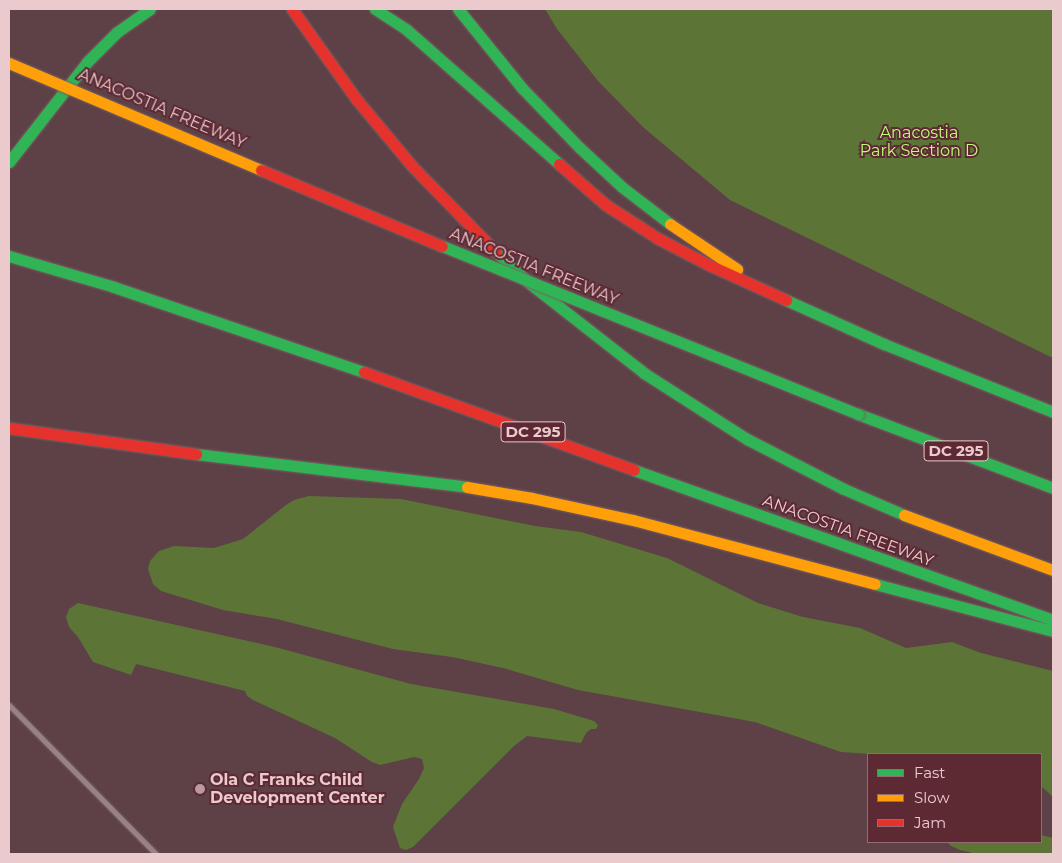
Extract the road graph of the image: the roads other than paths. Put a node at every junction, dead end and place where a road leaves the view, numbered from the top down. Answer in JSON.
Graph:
{"nodes":[{"id":1,"x":150,"y":9,"type":"edge"},
{"id":2,"x":292,"y":9,"type":"edge"},
{"id":3,"x":375,"y":9,"type":"edge"},
{"id":4,"x":458,"y":9,"type":"edge"},
{"id":5,"x":9,"y":63,"type":"edge"},
{"id":6,"x":9,"y":162,"type":"edge"},
{"id":7,"x":9,"y":256,"type":"edge"},
{"id":8,"x":833,"y":321,"type":"junction"},
{"id":9,"x":1053,"y":412,"type":"edge"},
{"id":10,"x":9,"y":428,"type":"edge"},
{"id":11,"x":1053,"y":488,"type":"edge"},
{"id":12,"x":1053,"y":570,"type":"edge"},
{"id":13,"x":1053,"y":620,"type":"edge"},
{"id":14,"x":1053,"y":631,"type":"edge"},
{"id":15,"x":9,"y":706,"type":"edge"},
{"id":16,"x":156,"y":854,"type":"edge"}],
"edges":[{"from":1,"to":6,"type":"highway"},
{"from":2,"to":12,"type":"highway"},
{"from":3,"to":8,"type":"highway"},
{"from":4,"to":8,"type":"highway"},
{"from":5,"to":11,"type":"highway","name":"ANACOSTIA FREEWAY","number":"DC 295","bridge":true},
{"from":7,"to":13,"type":"highway","name":"ANACOSTIA FREEWAY","number":"DC 295"},
{"from":8,"to":9,"type":"highway"},
{"from":10,"to":14,"type":"highway"},
{"from":15,"to":16,"type":"street"}]}
